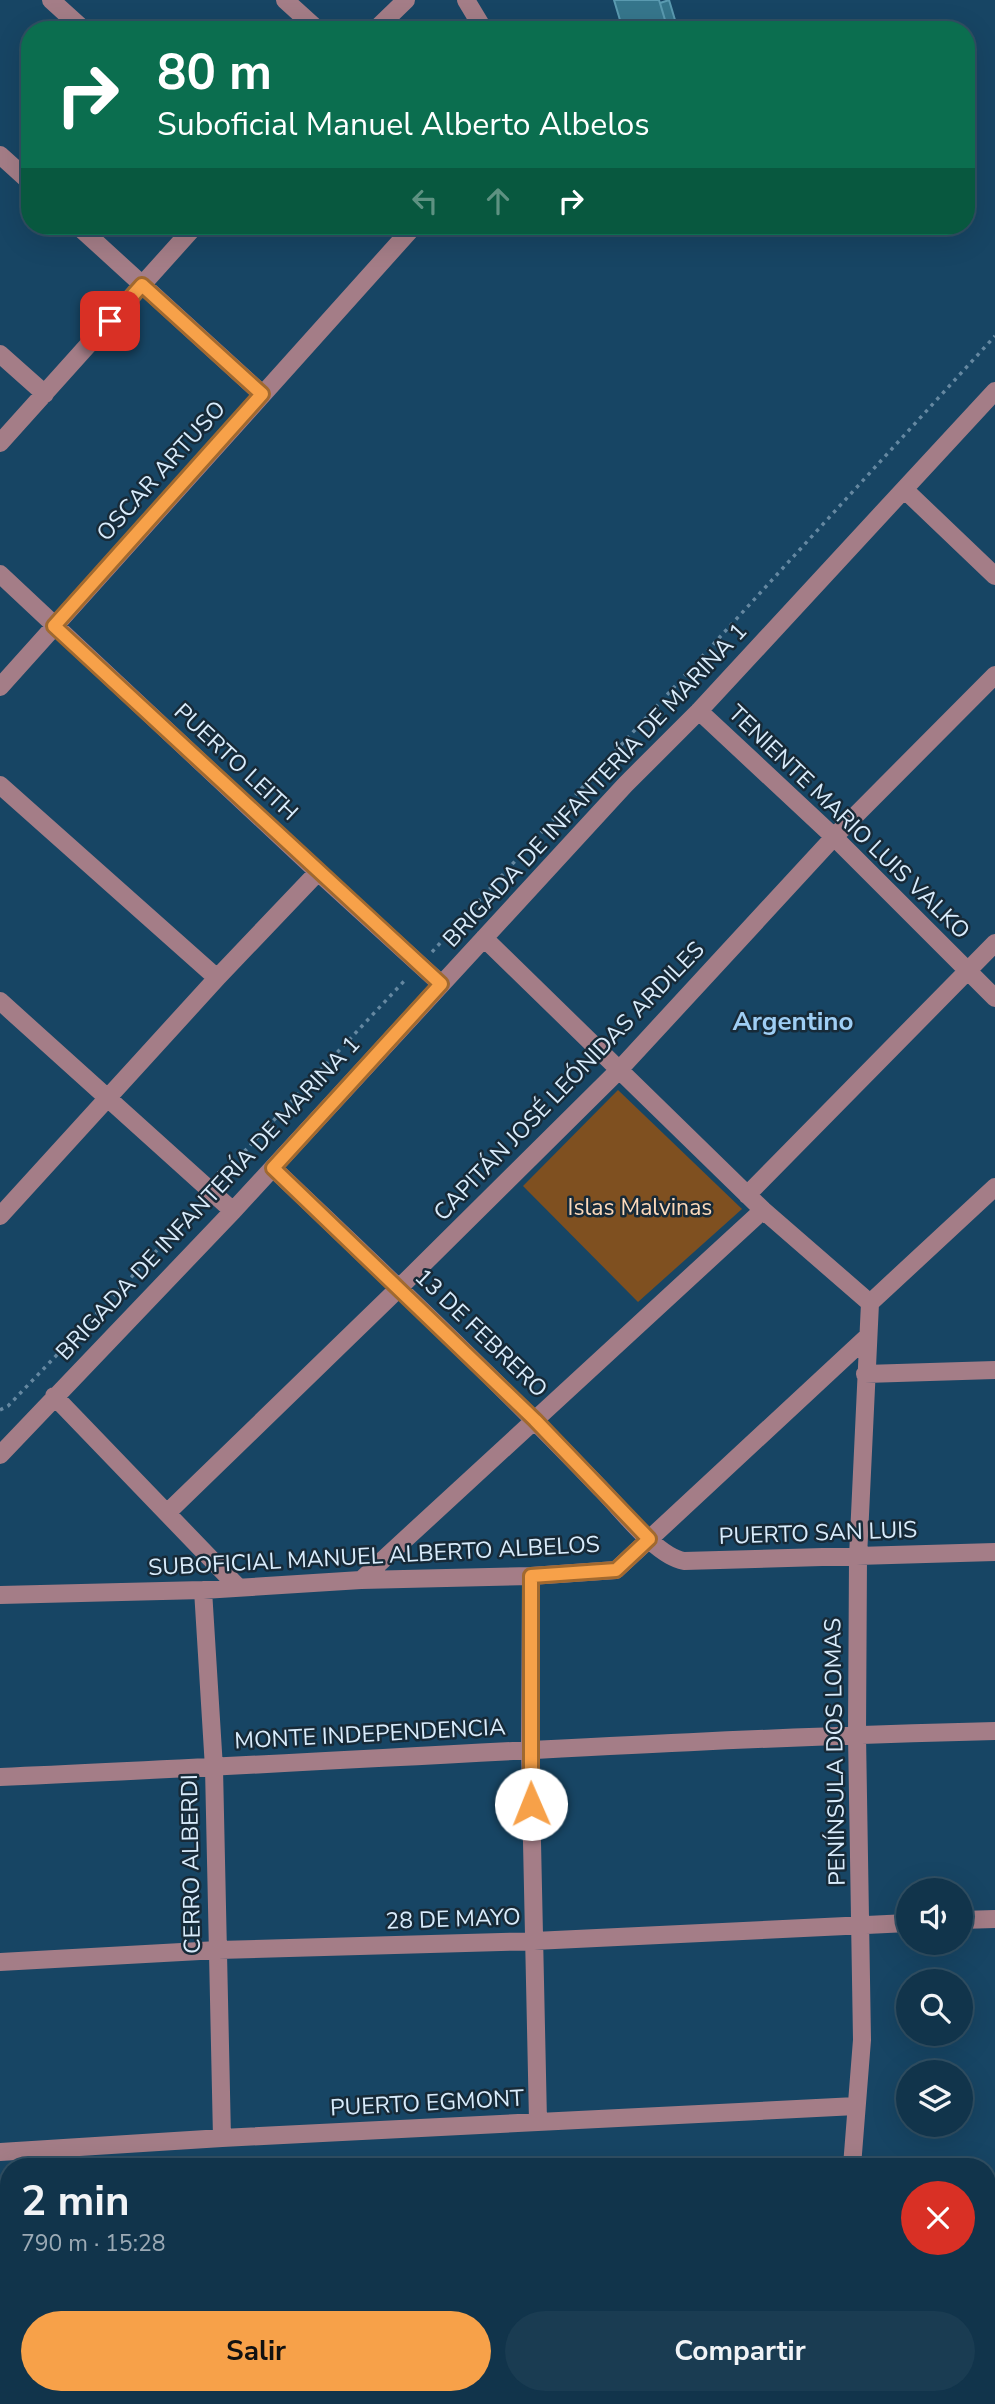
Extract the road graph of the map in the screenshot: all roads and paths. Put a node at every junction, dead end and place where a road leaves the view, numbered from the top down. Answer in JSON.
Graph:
{"nodes":[{"id":1,"x":51,"y":0,"type":"edge"},
{"id":2,"x":285,"y":0,"type":"edge"},
{"id":3,"x":406,"y":0,"type":"edge"},
{"id":4,"x":466,"y":0,"type":"edge"},
{"id":5,"x":74,"y":21,"type":"edge"},
{"id":6,"x":308,"y":21,"type":"edge"},
{"id":7,"x":384,"y":21,"type":"edge"},
{"id":8,"x":479,"y":21,"type":"edge"},
{"id":9,"x":0,"y":155,"type":"edge"},
{"id":10,"x":21,"y":174,"type":"edge"},
{"id":11,"x":88,"y":235,"type":"edge"},
{"id":12,"x":187,"y":235,"type":"edge"},
{"id":13,"x":406,"y":235,"type":"edge"},
{"id":14,"x":142,"y":285,"type":"junction"},
{"id":15,"x":995,"y":336,"type":"edge"},
{"id":16,"x":0,"y":354,"type":"edge"},
{"id":17,"x":995,"y":391,"type":"edge"},
{"id":18,"x":45,"y":394,"type":"junction"},
{"id":19,"x":262,"y":394,"type":"junction"},
{"id":20,"x":0,"y":443,"type":"edge"},
{"id":21,"x":905,"y":490,"type":"junction"},
{"id":22,"x":0,"y":574,"type":"edge"},
{"id":23,"x":995,"y":576,"type":"edge"},
{"id":24,"x":54,"y":626,"type":"junction"},
{"id":25,"x":995,"y":675,"type":"edge"},
{"id":26,"x":0,"y":687,"type":"edge"},
{"id":27,"x":699,"y":711,"type":"junction"},
{"id":28,"x":0,"y":785,"type":"edge"},
{"id":29,"x":834,"y":837,"type":"junction"},
{"id":30,"x":318,"y":872,"type":"junction"},
{"id":31,"x":484,"y":938,"type":"junction"},
{"id":32,"x":995,"y":943,"type":"edge"},
{"id":33,"x":420,"y":964,"type":"junction"},
{"id":34,"x":967,"y":972,"type":"junction"},
{"id":35,"x":217,"y":978,"type":"junction"},
{"id":36,"x":441,"y":984,"type":"junction"},
{"id":37,"x":995,"y":998,"type":"edge"},
{"id":38,"x":0,"y":1001,"type":"edge"},
{"id":39,"x":619,"y":1070,"type":"junction"},
{"id":40,"x":108,"y":1099,"type":"junction"},
{"id":41,"x":273,"y":1168,"type":"junction"},
{"id":42,"x":204,"y":1185,"type":"junction"},
{"id":43,"x":995,"y":1187,"type":"edge"},
{"id":44,"x":747,"y":1195,"type":"junction"},
{"id":45,"x":763,"y":1210,"type":"junction"},
{"id":46,"x":233,"y":1211,"type":"junction"},
{"id":47,"x":0,"y":1216,"type":"edge"},
{"id":48,"x":399,"y":1288,"type":"junction"},
{"id":49,"x":870,"y":1303,"type":"junction"},
{"id":50,"x":868,"y":1336,"type":"junction"},
{"id":51,"x":995,"y":1370,"type":"edge"},
{"id":52,"x":865,"y":1374,"type":"junction"},
{"id":53,"x":54,"y":1396,"type":"junction"},
{"id":54,"x":0,"y":1409,"type":"edge"},
{"id":55,"x":535,"y":1420,"type":"junction"},
{"id":56,"x":0,"y":1455,"type":"edge"},
{"id":57,"x":168,"y":1512,"type":"junction"},
{"id":58,"x":649,"y":1539,"type":"junction"},
{"id":59,"x":995,"y":1552,"type":"edge"},
{"id":60,"x":858,"y":1557,"type":"junction"},
{"id":61,"x":531,"y":1576,"type":"junction"},
{"id":62,"x":361,"y":1580,"type":"junction"},
{"id":63,"x":237,"y":1586,"type":"junction"},
{"id":64,"x":203,"y":1590,"type":"junction"},
{"id":65,"x":0,"y":1595,"type":"edge"},
{"id":66,"x":995,"y":1731,"type":"edge"},
{"id":67,"x":857,"y":1735,"type":"junction"},
{"id":68,"x":530,"y":1749,"type":"junction"},
{"id":69,"x":214,"y":1768,"type":"junction"},
{"id":70,"x":0,"y":1777,"type":"edge"},
{"id":71,"x":995,"y":1919,"type":"edge"},
{"id":72,"x":973,"y":1920,"type":"edge"},
{"id":73,"x":896,"y":1924,"type":"edge"},
{"id":74,"x":862,"y":1925,"type":"junction"},
{"id":75,"x":534,"y":1941,"type":"junction"},
{"id":76,"x":218,"y":1950,"type":"junction"},
{"id":77,"x":0,"y":1962,"type":"edge"},
{"id":78,"x":856,"y":2106,"type":"junction"},
{"id":79,"x":538,"y":2121,"type":"junction"},
{"id":80,"x":222,"y":2138,"type":"junction"},
{"id":81,"x":0,"y":2152,"type":"edge"},
{"id":82,"x":853,"y":2158,"type":"edge"}],
"edges":[{"from":1,"to":5,"type":"street"},
{"from":2,"to":6,"type":"street"},
{"from":3,"to":7,"type":"street"},
{"from":4,"to":8,"type":"street"},
{"from":9,"to":10,"type":"street"},
{"from":11,"to":14,"type":"street"},
{"from":12,"to":14,"type":"street"},
{"from":13,"to":19,"type":"street","name":"OSCAR ARTUSO"},
{"from":14,"to":18,"type":"street"},
{"from":14,"to":19,"type":"street"},
{"from":15,"to":33,"type":"path"},
{"from":16,"to":18,"type":"street"},
{"from":17,"to":21,"type":"street","name":"BRIGADA DE INFANTERÍA DE MARINA 1"},
{"from":18,"to":20,"type":"street"},
{"from":19,"to":24,"type":"street","name":"OSCAR ARTUSO"},
{"from":21,"to":23,"type":"street"},
{"from":21,"to":27,"type":"street","name":"BRIGADA DE INFANTERÍA DE MARINA 1"},
{"from":22,"to":24,"type":"street","name":"PUERTO LEITH"},
{"from":24,"to":26,"type":"street","name":"OSCAR ARTUSO"},
{"from":24,"to":30,"type":"street","name":"PUERTO LEITH"},
{"from":25,"to":29,"type":"street","name":"CAPITÁN JOSÉ LEÓNIDAS ARDILES"},
{"from":27,"to":29,"type":"street","name":"TENIENTE MARIO LUIS VALKO"},
{"from":27,"to":31,"type":"street","name":"BRIGADA DE INFANTERÍA DE MARINA 1"},
{"from":28,"to":35,"type":"street"},
{"from":29,"to":34,"type":"street","name":"TENIENTE MARIO LUIS VALKO"},
{"from":29,"to":39,"type":"street","name":"CAPITÁN JOSÉ LEÓNIDAS ARDILES"},
{"from":30,"to":33,"type":"street","name":"PUERTO LEITH"},
{"from":30,"to":35,"type":"street"},
{"from":31,"to":36,"type":"street","name":"BRIGADA DE INFANTERÍA DE MARINA 1"},
{"from":31,"to":39,"type":"street"},
{"from":32,"to":34,"type":"street"},
{"from":33,"to":36,"type":"street","name":"PUERTO LEITH"},
{"from":33,"to":42,"type":"path"},
{"from":34,"to":37,"type":"street","name":"TENIENTE MARIO LUIS VALKO"},
{"from":34,"to":44,"type":"street"},
{"from":35,"to":40,"type":"street"},
{"from":36,"to":41,"type":"street","name":"BRIGADA DE INFANTERÍA DE MARINA 1"},
{"from":38,"to":40,"type":"street"},
{"from":39,"to":44,"type":"street"},
{"from":39,"to":48,"type":"street","name":"CAPITÁN JOSÉ LEÓNIDAS ARDILES"},
{"from":40,"to":42,"type":"street"},
{"from":40,"to":47,"type":"street"},
{"from":41,"to":46,"type":"street","name":"BRIGADA DE INFANTERÍA DE MARINA 1"},
{"from":41,"to":48,"type":"street","name":"13 DE FEBRERO"},
{"from":42,"to":46,"type":"street"},
{"from":42,"to":54,"type":"path"},
{"from":43,"to":49,"type":"street"},
{"from":44,"to":45,"type":"street"},
{"from":45,"to":49,"type":"street"},
{"from":45,"to":55,"type":"street"},
{"from":46,"to":53,"type":"street","name":"BRIGADA DE INFANTERÍA DE MARINA 1"},
{"from":48,"to":55,"type":"street","name":"13 DE FEBRERO"},
{"from":48,"to":57,"type":"street","name":"CAPITÁN JOSÉ LEÓNIDAS ARDILES"},
{"from":49,"to":50,"type":"street","name":"PENÍNSULA DOS LOMAS"},
{"from":50,"to":52,"type":"street","name":"PENÍNSULA DOS LOMAS"},
{"from":50,"to":58,"type":"street","name":"SUBOFICIAL MANUEL ALBERTO ALBELOS"},
{"from":51,"to":52,"type":"street"},
{"from":52,"to":60,"type":"street","name":"PENÍNSULA DOS LOMAS"},
{"from":53,"to":56,"type":"street","name":"BRIGADA DE INFANTERÍA DE MARINA 1"},
{"from":53,"to":57,"type":"street"},
{"from":55,"to":58,"type":"street","name":"13 DE FEBRERO"},
{"from":55,"to":62,"type":"street"},
{"from":57,"to":63,"type":"street"},
{"from":58,"to":60,"type":"street","name":"PUERTO SAN LUIS"},
{"from":58,"to":61,"type":"street","name":"SUBOFICIAL MANUEL ALBERTO ALBELOS"},
{"from":59,"to":60,"type":"street","name":"PUERTO SAN LUIS"},
{"from":60,"to":67,"type":"street","name":"PENÍNSULA DOS LOMAS"},
{"from":61,"to":62,"type":"street","name":"SUBOFICIAL MANUEL ALBERTO ALBELOS"},
{"from":61,"to":68,"type":"street"},
{"from":62,"to":63,"type":"street","name":"SUBOFICIAL MANUEL ALBERTO ALBELOS"},
{"from":63,"to":64,"type":"street","name":"SUBOFICIAL MANUEL ALBERTO ALBELOS"},
{"from":64,"to":65,"type":"street","name":"SUBOFICIAL MANUEL ALBERTO ALBELOS"},
{"from":64,"to":69,"type":"street","name":"CERRO ALBERDI"},
{"from":66,"to":67,"type":"street","name":"MONTE INDEPENDENCIA"},
{"from":67,"to":68,"type":"street","name":"MONTE INDEPENDENCIA"},
{"from":67,"to":74,"type":"street","name":"PENÍNSULA DOS LOMAS"},
{"from":68,"to":69,"type":"street","name":"MONTE INDEPENDENCIA"},
{"from":68,"to":75,"type":"street"},
{"from":69,"to":70,"type":"street","name":"MONTE INDEPENDENCIA"},
{"from":69,"to":76,"type":"street","name":"CERRO ALBERDI"},
{"from":71,"to":72,"type":"street"},
{"from":73,"to":74,"type":"street","name":"28 DE MAYO"},
{"from":74,"to":75,"type":"street","name":"28 DE MAYO"},
{"from":74,"to":78,"type":"street","name":"PENÍNSULA DOS LOMAS"},
{"from":75,"to":76,"type":"street","name":"28 DE MAYO"},
{"from":75,"to":79,"type":"street"},
{"from":76,"to":77,"type":"street","name":"28 DE MAYO"},
{"from":76,"to":80,"type":"street","name":"CERRO ALBERDI"},
{"from":78,"to":79,"type":"street","name":"PUERTO EGMONT"},
{"from":78,"to":82,"type":"street","name":"PENÍNSULA DOS LOMAS"},
{"from":79,"to":80,"type":"street","name":"PUERTO EGMONT"},
{"from":80,"to":81,"type":"street","name":"PUERTO EGMONT"}]}
